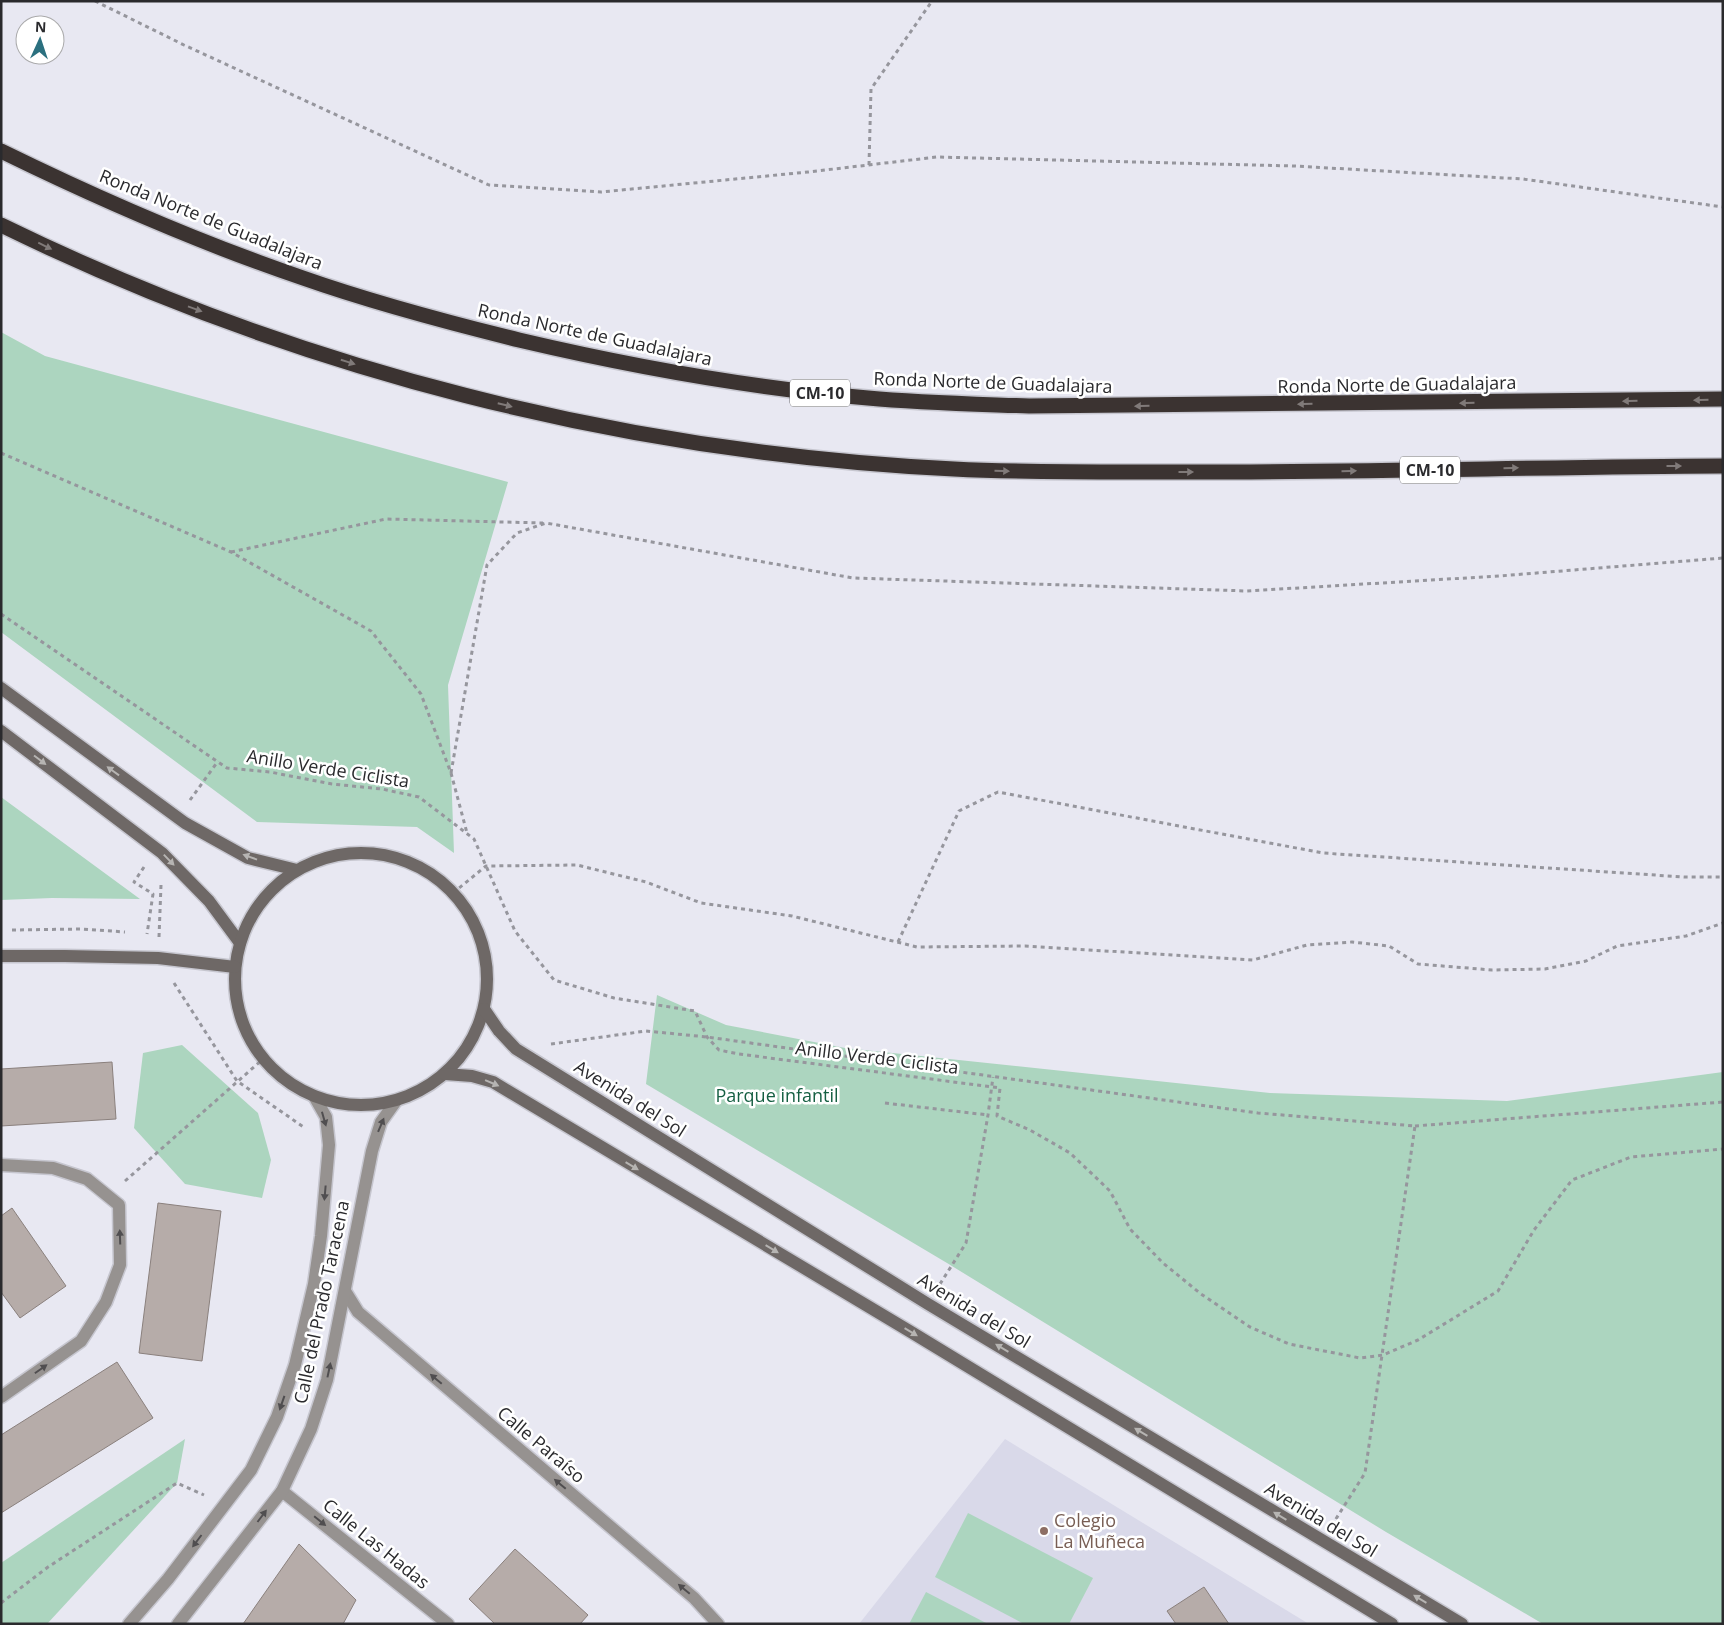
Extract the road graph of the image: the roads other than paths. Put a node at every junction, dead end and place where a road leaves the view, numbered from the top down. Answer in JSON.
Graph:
{"nodes":[{"id":1,"x":1,"y":151,"type":"edge"},
{"id":2,"x":1,"y":224,"type":"edge"},
{"id":3,"x":1723,"y":399,"type":"edge"},
{"id":4,"x":1723,"y":466,"type":"edge"},
{"id":5,"x":1,"y":688,"type":"edge"},
{"id":6,"x":1,"y":731,"type":"edge"},
{"id":7,"x":297,"y":870,"type":"junction"},
{"id":8,"x":240,"y":943,"type":"junction"},
{"id":9,"x":1,"y":956,"type":"edge"},
{"id":10,"x":235,"y":967,"type":"junction"},
{"id":11,"x":484,"y":1009,"type":"junction"},
{"id":12,"x":445,"y":1074,"type":"junction"},
{"id":13,"x":314,"y":1096,"type":"junction"},
{"id":14,"x":396,"y":1101,"type":"junction"},
{"id":15,"x":1,"y":1165,"type":"edge"},
{"id":16,"x":345,"y":1291,"type":"junction"},
{"id":17,"x":1,"y":1397,"type":"edge"},
{"id":18,"x":282,"y":1491,"type":"junction"},
{"id":19,"x":129,"y":1624,"type":"edge"},
{"id":20,"x":178,"y":1624,"type":"edge"},
{"id":21,"x":448,"y":1624,"type":"edge"},
{"id":22,"x":718,"y":1624,"type":"edge"},
{"id":23,"x":1392,"y":1624,"type":"edge"},
{"id":24,"x":1462,"y":1624,"type":"edge"}],
"edges":[{"from":3,"to":1,"type":"highway","name":"Ronda Norte de Guadalajara","number":"CM-10","one_way":true},
{"from":2,"to":4,"type":"highway","number":"CM-10","one_way":true},
{"from":7,"to":5,"type":"street","one_way":true},
{"from":6,"to":8,"type":"street","one_way":true},
{"from":7,"to":8,"type":"street"},
{"from":7,"to":11,"type":"street"},
{"from":8,"to":10,"type":"street"},
{"from":9,"to":10,"type":"street"},
{"from":10,"to":13,"type":"street"},
{"from":11,"to":12,"type":"street"},
{"from":24,"to":11,"type":"street","name":"Avenida del Sol","one_way":true},
{"from":12,"to":14,"type":"street"},
{"from":12,"to":23,"type":"street","one_way":true},
{"from":13,"to":14,"type":"street"},
{"from":13,"to":19,"type":"street","name":"Calle del Prado Taracena","one_way":true},
{"from":16,"to":14,"type":"street","name":"Calle del Prado Taracena","one_way":true},
{"from":17,"to":15,"type":"street","one_way":true},
{"from":18,"to":16,"type":"street","name":"Calle del Prado Taracena","one_way":true},
{"from":22,"to":16,"type":"street","name":"Calle Paraíso","one_way":true},
{"from":20,"to":18,"type":"street","name":"Calle del Prado Taracena","one_way":true},
{"from":18,"to":21,"type":"street","name":"Calle Las Hadas","one_way":true}]}
